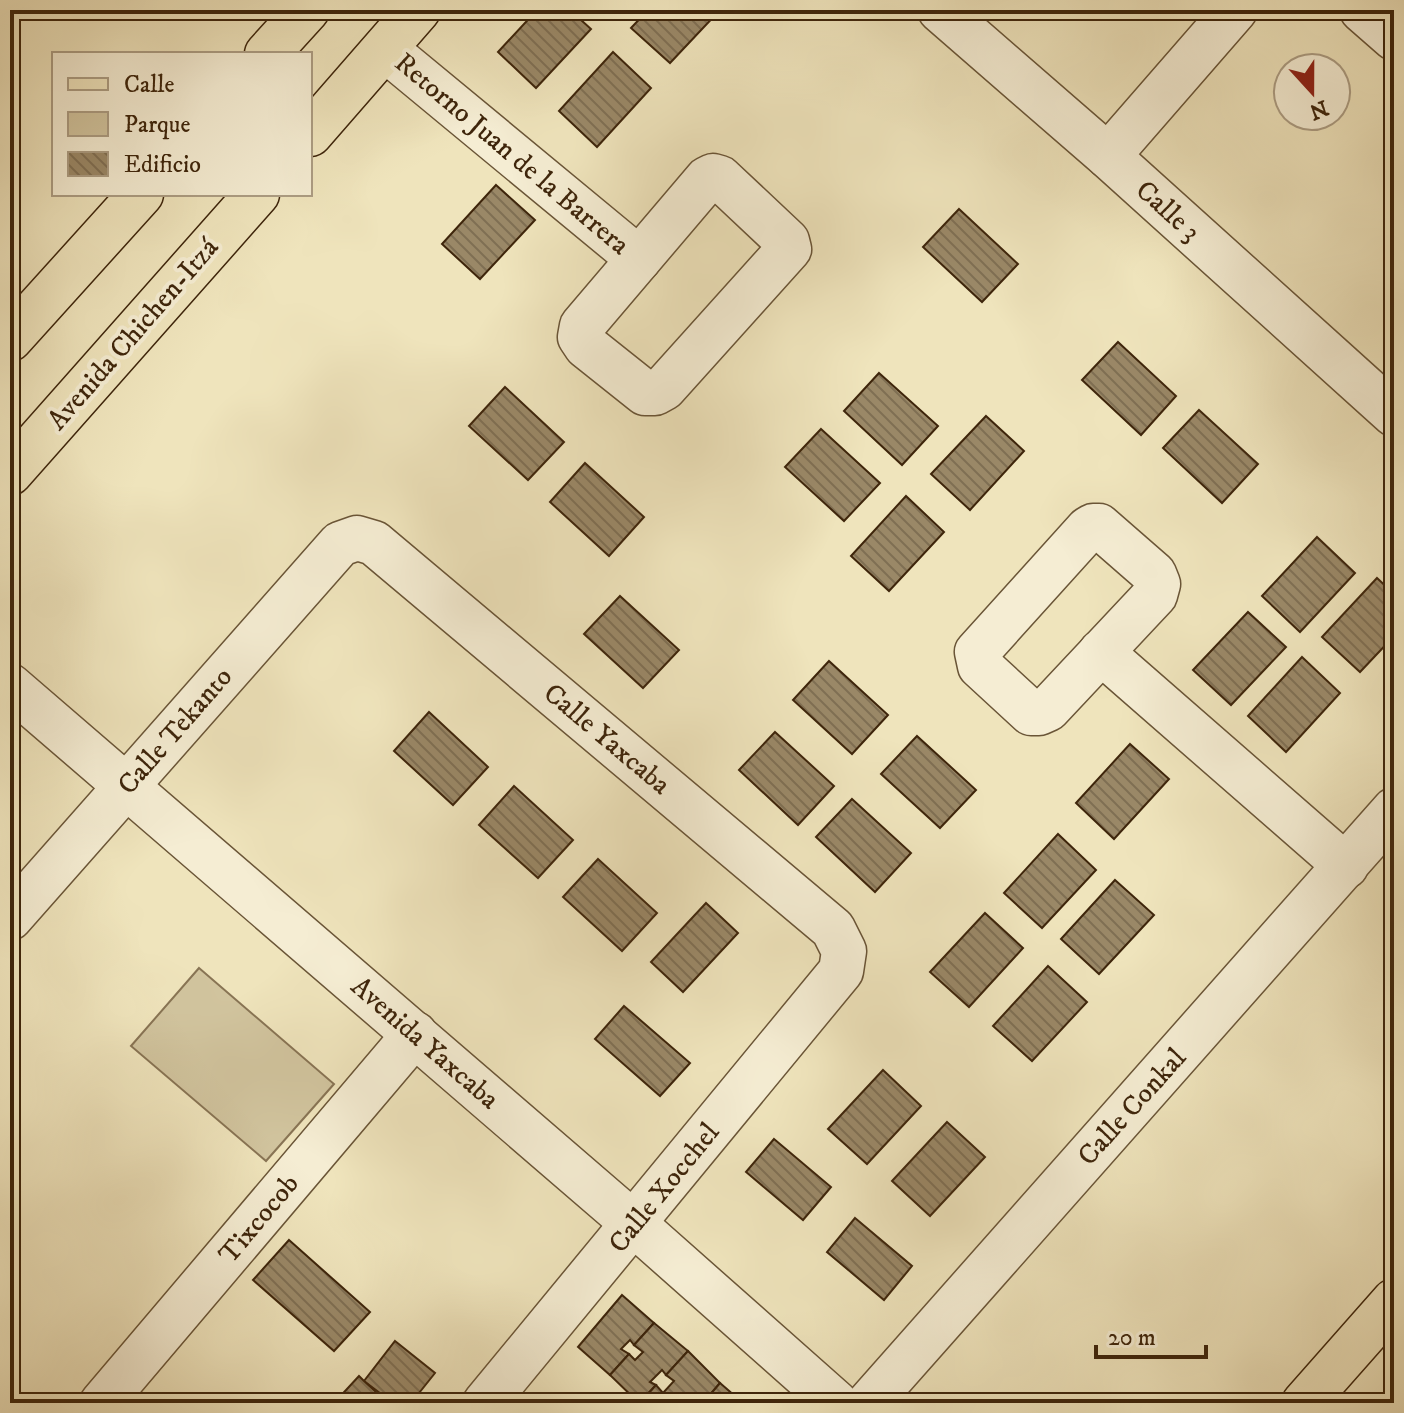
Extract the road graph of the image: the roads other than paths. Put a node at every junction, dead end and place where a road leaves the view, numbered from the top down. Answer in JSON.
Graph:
{"nodes":[{"id":1,"x":307,"y":10,"type":"edge"},
{"id":2,"x":418,"y":10,"type":"edge"},
{"id":3,"x":940,"y":10,"type":"edge"},
{"id":4,"x":1235,"y":10,"type":"edge"},
{"id":5,"x":1362,"y":10,"type":"edge"},
{"id":6,"x":1394,"y":38,"type":"edge"},
{"id":7,"x":385,"y":49,"type":"junction"},
{"id":8,"x":269,"y":52,"type":"edge"},
{"id":9,"x":312,"y":132,"type":"edge"},
{"id":10,"x":1108,"y":156,"type":"junction"},
{"id":11,"x":139,"y":196,"type":"edge"},
{"id":12,"x":255,"y":196,"type":"edge"},
{"id":13,"x":639,"y":259,"type":"junction"},
{"id":14,"x":10,"y":339,"type":"edge"},
{"id":15,"x":1394,"y":414,"type":"edge"},
{"id":16,"x":10,"y":473,"type":"edge"},
{"id":17,"x":340,"y":544,"type":"joint"},
{"id":18,"x":1101,"y":652,"type":"dead end"},
{"id":19,"x":10,"y":686,"type":"edge"},
{"id":20,"x":127,"y":785,"type":"junction"},
{"id":21,"x":1394,"y":810,"type":"edge"},
{"id":22,"x":1346,"y":866,"type":"junction"},
{"id":23,"x":10,"y":918,"type":"edge"},
{"id":24,"x":841,"y":971,"type":"joint"},
{"id":25,"x":415,"y":1034,"type":"junction"},
{"id":26,"x":634,"y":1224,"type":"junction"},
{"id":27,"x":1394,"y":1301,"type":"edge"},
{"id":28,"x":102,"y":1403,"type":"edge"},
{"id":29,"x":485,"y":1403,"type":"edge"},
{"id":30,"x":836,"y":1403,"type":"edge"},
{"id":31,"x":869,"y":1403,"type":"edge"},
{"id":32,"x":1304,"y":1403,"type":"edge"}],
"edges":[{"from":1,"to":8,"type":"main road"},
{"from":2,"to":7,"type":"main road"},
{"from":3,"to":10,"type":"street","name":"Calle 3"},
{"from":4,"to":10,"type":"street"},
{"from":5,"to":6,"type":"street"},
{"from":7,"to":9,"type":"main road"},
{"from":7,"to":13,"type":"street","name":"Retorno Juan de la Barrera"},
{"from":10,"to":15,"type":"street","name":"Calle 3"},
{"from":11,"to":14,"type":"main road"},
{"from":12,"to":16,"type":"main road","name":"Avenida Chichen-Itzá"},
{"from":13,"to":13,"type":"street","name":"Retorno Juan de la Barrera"},
{"from":17,"to":20,"type":"street","name":"Calle Tekanto"},
{"from":17,"to":24,"type":"street","name":"Calle Yaxcaba"},
{"from":18,"to":22,"type":"street"},
{"from":19,"to":20,"type":"street","name":"Avenida Yaxcaba"},
{"from":20,"to":23,"type":"street","name":"Calle Tekanto"},
{"from":20,"to":25,"type":"street","name":"Avenida Yaxcaba"},
{"from":21,"to":22,"type":"street","name":"Calle Conkal"},
{"from":22,"to":31,"type":"street","name":"Calle Conkal"},
{"from":24,"to":26,"type":"street","name":"Calle Xocchel"},
{"from":25,"to":26,"type":"street","name":"Avenida Yaxcaba"},
{"from":25,"to":28,"type":"street","name":"Tixcocob"},
{"from":26,"to":29,"type":"street","name":"Calle Xocchel"},
{"from":26,"to":30,"type":"street","name":"Avenida Yaxcaba"},
{"from":27,"to":32,"type":"main road"}]}
